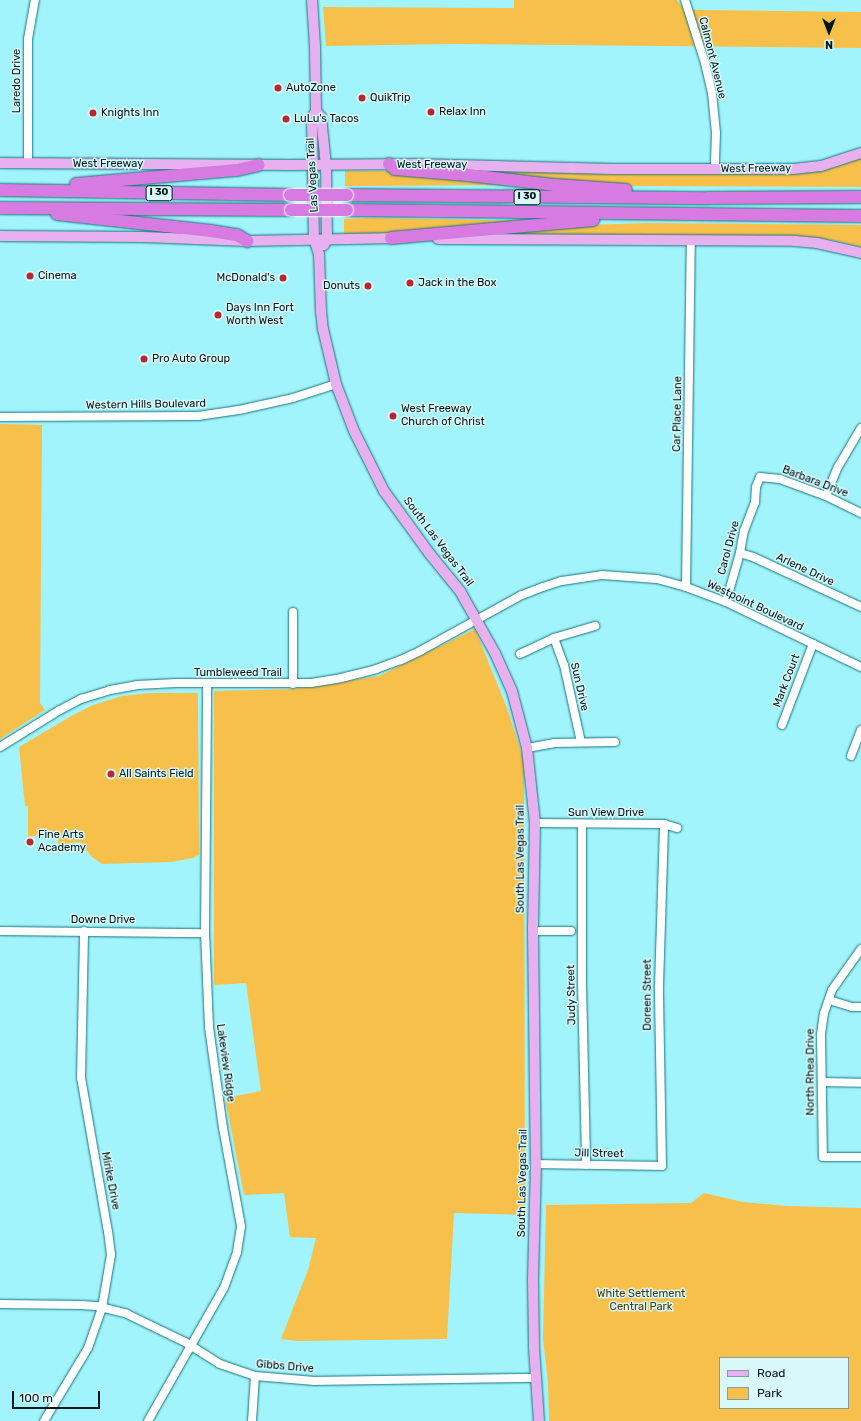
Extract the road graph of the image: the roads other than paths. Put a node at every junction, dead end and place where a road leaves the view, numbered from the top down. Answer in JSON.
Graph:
{"nodes":[{"id":1,"x":35,"y":0,"type":"edge"},
{"id":2,"x":312,"y":0,"type":"edge"},
{"id":3,"x":685,"y":0,"type":"edge"},
{"id":4,"x":316,"y":111,"type":"junction"},
{"id":5,"x":861,"y":153,"type":"edge"},
{"id":6,"x":0,"y":163,"type":"edge"},
{"id":7,"x":28,"y":163,"type":"junction"},
{"id":8,"x":389,"y":164,"type":"junction"},
{"id":9,"x":258,"y":165,"type":"junction"},
{"id":10,"x":313,"y":165,"type":"junction"},
{"id":11,"x":326,"y":165,"type":"junction"},
{"id":12,"x":715,"y":170,"type":"junction"},
{"id":13,"x":0,"y":190,"type":"edge"},
{"id":14,"x":29,"y":190,"type":"junction"},
{"id":15,"x":861,"y":191,"type":"edge"},
{"id":16,"x":830,"y":197,"type":"junction"},
{"id":17,"x":861,"y":197,"type":"edge"},
{"id":18,"x":708,"y":198,"type":"junction"},
{"id":19,"x":0,"y":208,"type":"edge"},
{"id":20,"x":31,"y":208,"type":"junction"},
{"id":21,"x":637,"y":214,"type":"junction"},
{"id":22,"x":861,"y":216,"type":"edge"},
{"id":23,"x":0,"y":236,"type":"edge"},
{"id":24,"x":391,"y":238,"type":"junction"},
{"id":25,"x":314,"y":239,"type":"junction"},
{"id":26,"x":327,"y":239,"type":"junction"},
{"id":27,"x":247,"y":241,"type":"junction"},
{"id":28,"x":691,"y":241,"type":"junction"},
{"id":29,"x":861,"y":253,"type":"edge"},
{"id":30,"x":319,"y":254,"type":"junction"},
{"id":31,"x":336,"y":384,"type":"junction"},
{"id":32,"x":0,"y":417,"type":"edge"},
{"id":33,"x":861,"y":428,"type":"edge"},
{"id":34,"x":760,"y":477,"type":"joint"},
{"id":35,"x":826,"y":496,"type":"junction"},
{"id":36,"x":861,"y":513,"type":"edge"},
{"id":37,"x":740,"y":553,"type":"junction"},
{"id":38,"x":686,"y":587,"type":"junction"},
{"id":39,"x":726,"y":602,"type":"junction"},
{"id":40,"x":861,"y":607,"type":"edge"},
{"id":41,"x":293,"y":612,"type":"dead end"},
{"id":42,"x":478,"y":620,"type":"junction"},
{"id":43,"x":595,"y":626,"type":"dead end"},
{"id":44,"x":554,"y":638,"type":"junction"},
{"id":45,"x":812,"y":644,"type":"junction"},
{"id":46,"x":520,"y":654,"type":"dead end"},
{"id":47,"x":861,"y":667,"type":"edge"},
{"id":48,"x":207,"y":684,"type":"junction"},
{"id":49,"x":293,"y":684,"type":"junction"},
{"id":50,"x":782,"y":725,"type":"dead end"},
{"id":51,"x":861,"y":730,"type":"edge"},
{"id":52,"x":581,"y":742,"type":"junction"},
{"id":53,"x":615,"y":742,"type":"dead end"},
{"id":54,"x":0,"y":747,"type":"edge"},
{"id":55,"x":528,"y":748,"type":"junction"},
{"id":56,"x":851,"y":756,"type":"dead end"},
{"id":57,"x":535,"y":823,"type":"junction"},
{"id":58,"x":582,"y":824,"type":"junction"},
{"id":59,"x":664,"y":824,"type":"junction"},
{"id":60,"x":677,"y":828,"type":"dead end"},
{"id":61,"x":0,"y":931,"type":"edge"},
{"id":62,"x":84,"y":931,"type":"junction"},
{"id":63,"x":533,"y":931,"type":"junction"},
{"id":64,"x":571,"y":932,"type":"dead end"},
{"id":65,"x":205,"y":933,"type":"junction"},
{"id":66,"x":861,"y":949,"type":"edge"},
{"id":67,"x":829,"y":1000,"type":"junction"},
{"id":68,"x":861,"y":1006,"type":"edge"},
{"id":69,"x":822,"y":1082,"type":"junction"},
{"id":70,"x":861,"y":1082,"type":"edge"},
{"id":71,"x":861,"y":1157,"type":"edge"},
{"id":72,"x":536,"y":1164,"type":"junction"},
{"id":73,"x":586,"y":1165,"type":"junction"},
{"id":74,"x":662,"y":1166,"type":"joint"},
{"id":75,"x":0,"y":1304,"type":"edge"},
{"id":76,"x":102,"y":1308,"type":"junction"},
{"id":77,"x":191,"y":1346,"type":"junction"},
{"id":78,"x":254,"y":1376,"type":"junction"},
{"id":79,"x":535,"y":1378,"type":"junction"},
{"id":80,"x":154,"y":1417,"type":"edge"},
{"id":81,"x":44,"y":1421,"type":"edge"},
{"id":82,"x":148,"y":1421,"type":"edge"},
{"id":83,"x":252,"y":1421,"type":"edge"},
{"id":84,"x":538,"y":1421,"type":"edge"}],
"edges":[{"from":1,"to":7,"type":"street","name":"Laredo Drive"},
{"from":2,"to":4,"type":"main road","name":"Las Vegas Trail"},
{"from":3,"to":12,"type":"street","name":"Calmont Avenue"},
{"from":4,"to":10,"type":"main road","name":"Las Vegas Trail"},
{"from":4,"to":11,"type":"main road","name":"Las Vegas Trail"},
{"from":5,"to":12,"type":"main road","name":"West Freeway"},
{"from":6,"to":7,"type":"main road","name":"West Freeway"},
{"from":7,"to":9,"type":"main road","name":"West Freeway"},
{"from":8,"to":11,"type":"main road","name":"West Freeway"},
{"from":8,"to":12,"type":"main road","name":"West Freeway"},
{"from":8,"to":18,"type":"highway"},
{"from":9,"to":10,"type":"main road","name":"West Freeway"},
{"from":9,"to":14,"type":"highway"},
{"from":10,"to":11,"type":"main road","name":"West Freeway"},
{"from":10,"to":25,"type":"main road","name":"Las Vegas Trail"},
{"from":11,"to":26,"type":"main road","name":"Las Vegas Trail"},
{"from":13,"to":14,"type":"highway","number":"I 30"},
{"from":14,"to":18,"type":"highway","number":"I 30","bridge":true},
{"from":15,"to":16,"type":"highway"},
{"from":16,"to":17,"type":"highway","number":"I 30"},
{"from":16,"to":18,"type":"highway","number":"I 30"},
{"from":19,"to":20,"type":"highway","number":"I 30"},
{"from":20,"to":21,"type":"highway","number":"I 30","bridge":true},
{"from":20,"to":27,"type":"highway"},
{"from":21,"to":22,"type":"highway","number":"I 30"},
{"from":21,"to":24,"type":"highway"},
{"from":23,"to":27,"type":"main road"},
{"from":24,"to":26,"type":"main road"},
{"from":24,"to":28,"type":"main road"},
{"from":25,"to":26,"type":"main road"},
{"from":25,"to":27,"type":"main road"},
{"from":25,"to":30,"type":"main road","name":"South Las Vegas Trail"},
{"from":26,"to":30,"type":"main road","name":"South Las Vegas Trail"},
{"from":28,"to":29,"type":"main road"},
{"from":28,"to":38,"type":"street","name":"Car Place Lane"},
{"from":30,"to":31,"type":"main road","name":"South Las Vegas Trail"},
{"from":31,"to":32,"type":"street","name":"Western Hills Boulevard"},
{"from":31,"to":42,"type":"main road","name":"South Las Vegas Trail"},
{"from":33,"to":35,"type":"street"},
{"from":34,"to":35,"type":"street","name":"Barbara Drive"},
{"from":34,"to":37,"type":"street","name":"Carol Drive"},
{"from":35,"to":36,"type":"street","name":"Barbara Drive"},
{"from":37,"to":39,"type":"street","name":"Carol Drive"},
{"from":37,"to":40,"type":"street","name":"Arlene Drive"},
{"from":38,"to":39,"type":"street","name":"Westpoint Boulevard"},
{"from":38,"to":42,"type":"street","name":"Westpoint Boulevard"},
{"from":39,"to":45,"type":"street","name":"Westpoint Boulevard"},
{"from":41,"to":49,"type":"street"},
{"from":42,"to":49,"type":"street","name":"Tumbleweed Trail"},
{"from":42,"to":55,"type":"main road","name":"South Las Vegas Trail"},
{"from":43,"to":44,"type":"street"},
{"from":44,"to":46,"type":"street"},
{"from":44,"to":52,"type":"street","name":"Sun Drive"},
{"from":45,"to":47,"type":"street","name":"Westpoint Boulevard"},
{"from":45,"to":50,"type":"street","name":"Mark Court"},
{"from":48,"to":49,"type":"street","name":"Tumbleweed Trail"},
{"from":48,"to":54,"type":"street","name":"Tumbleweed Trail"},
{"from":48,"to":65,"type":"street","name":"Lakeview Ridge"},
{"from":51,"to":56,"type":"street"},
{"from":52,"to":53,"type":"street"},
{"from":52,"to":55,"type":"street"},
{"from":55,"to":57,"type":"main road","name":"South Las Vegas Trail"},
{"from":57,"to":58,"type":"street","name":"Sun View Drive"},
{"from":57,"to":63,"type":"main road","name":"South Las Vegas Trail"},
{"from":58,"to":59,"type":"street","name":"Sun View Drive"},
{"from":58,"to":73,"type":"street","name":"Judy Street"},
{"from":59,"to":60,"type":"street","name":"Sun View Drive"},
{"from":59,"to":74,"type":"street","name":"Doreen Street"},
{"from":61,"to":62,"type":"street","name":"Downe Drive"},
{"from":62,"to":65,"type":"street","name":"Downe Drive"},
{"from":62,"to":76,"type":"street","name":"Mirike Drive"},
{"from":63,"to":64,"type":"street"},
{"from":63,"to":72,"type":"main road","name":"South Las Vegas Trail"},
{"from":65,"to":77,"type":"street","name":"Lakeview Ridge"},
{"from":66,"to":67,"type":"street","name":"North Rhea Drive"},
{"from":67,"to":68,"type":"street"},
{"from":67,"to":69,"type":"street","name":"North Rhea Drive"},
{"from":69,"to":70,"type":"street"},
{"from":69,"to":71,"type":"street","name":"North Rhea Drive"},
{"from":72,"to":73,"type":"street","name":"Jill Street"},
{"from":72,"to":79,"type":"main road","name":"South Las Vegas Trail"},
{"from":73,"to":74,"type":"street","name":"Jill Street"},
{"from":75,"to":76,"type":"street","name":"Gibbs Drive"},
{"from":76,"to":77,"type":"street","name":"Gibbs Drive"},
{"from":76,"to":81,"type":"street","name":"Mirike Drive"},
{"from":77,"to":78,"type":"street","name":"Gibbs Drive"},
{"from":77,"to":80,"type":"street","name":"Lakeview Ridge"},
{"from":78,"to":79,"type":"street","name":"Gibbs Drive"},
{"from":78,"to":83,"type":"street"},
{"from":79,"to":84,"type":"main road","name":"South Las Vegas Trail"},
{"from":80,"to":82,"type":"street","name":"Lakeview Ridge"}]}
